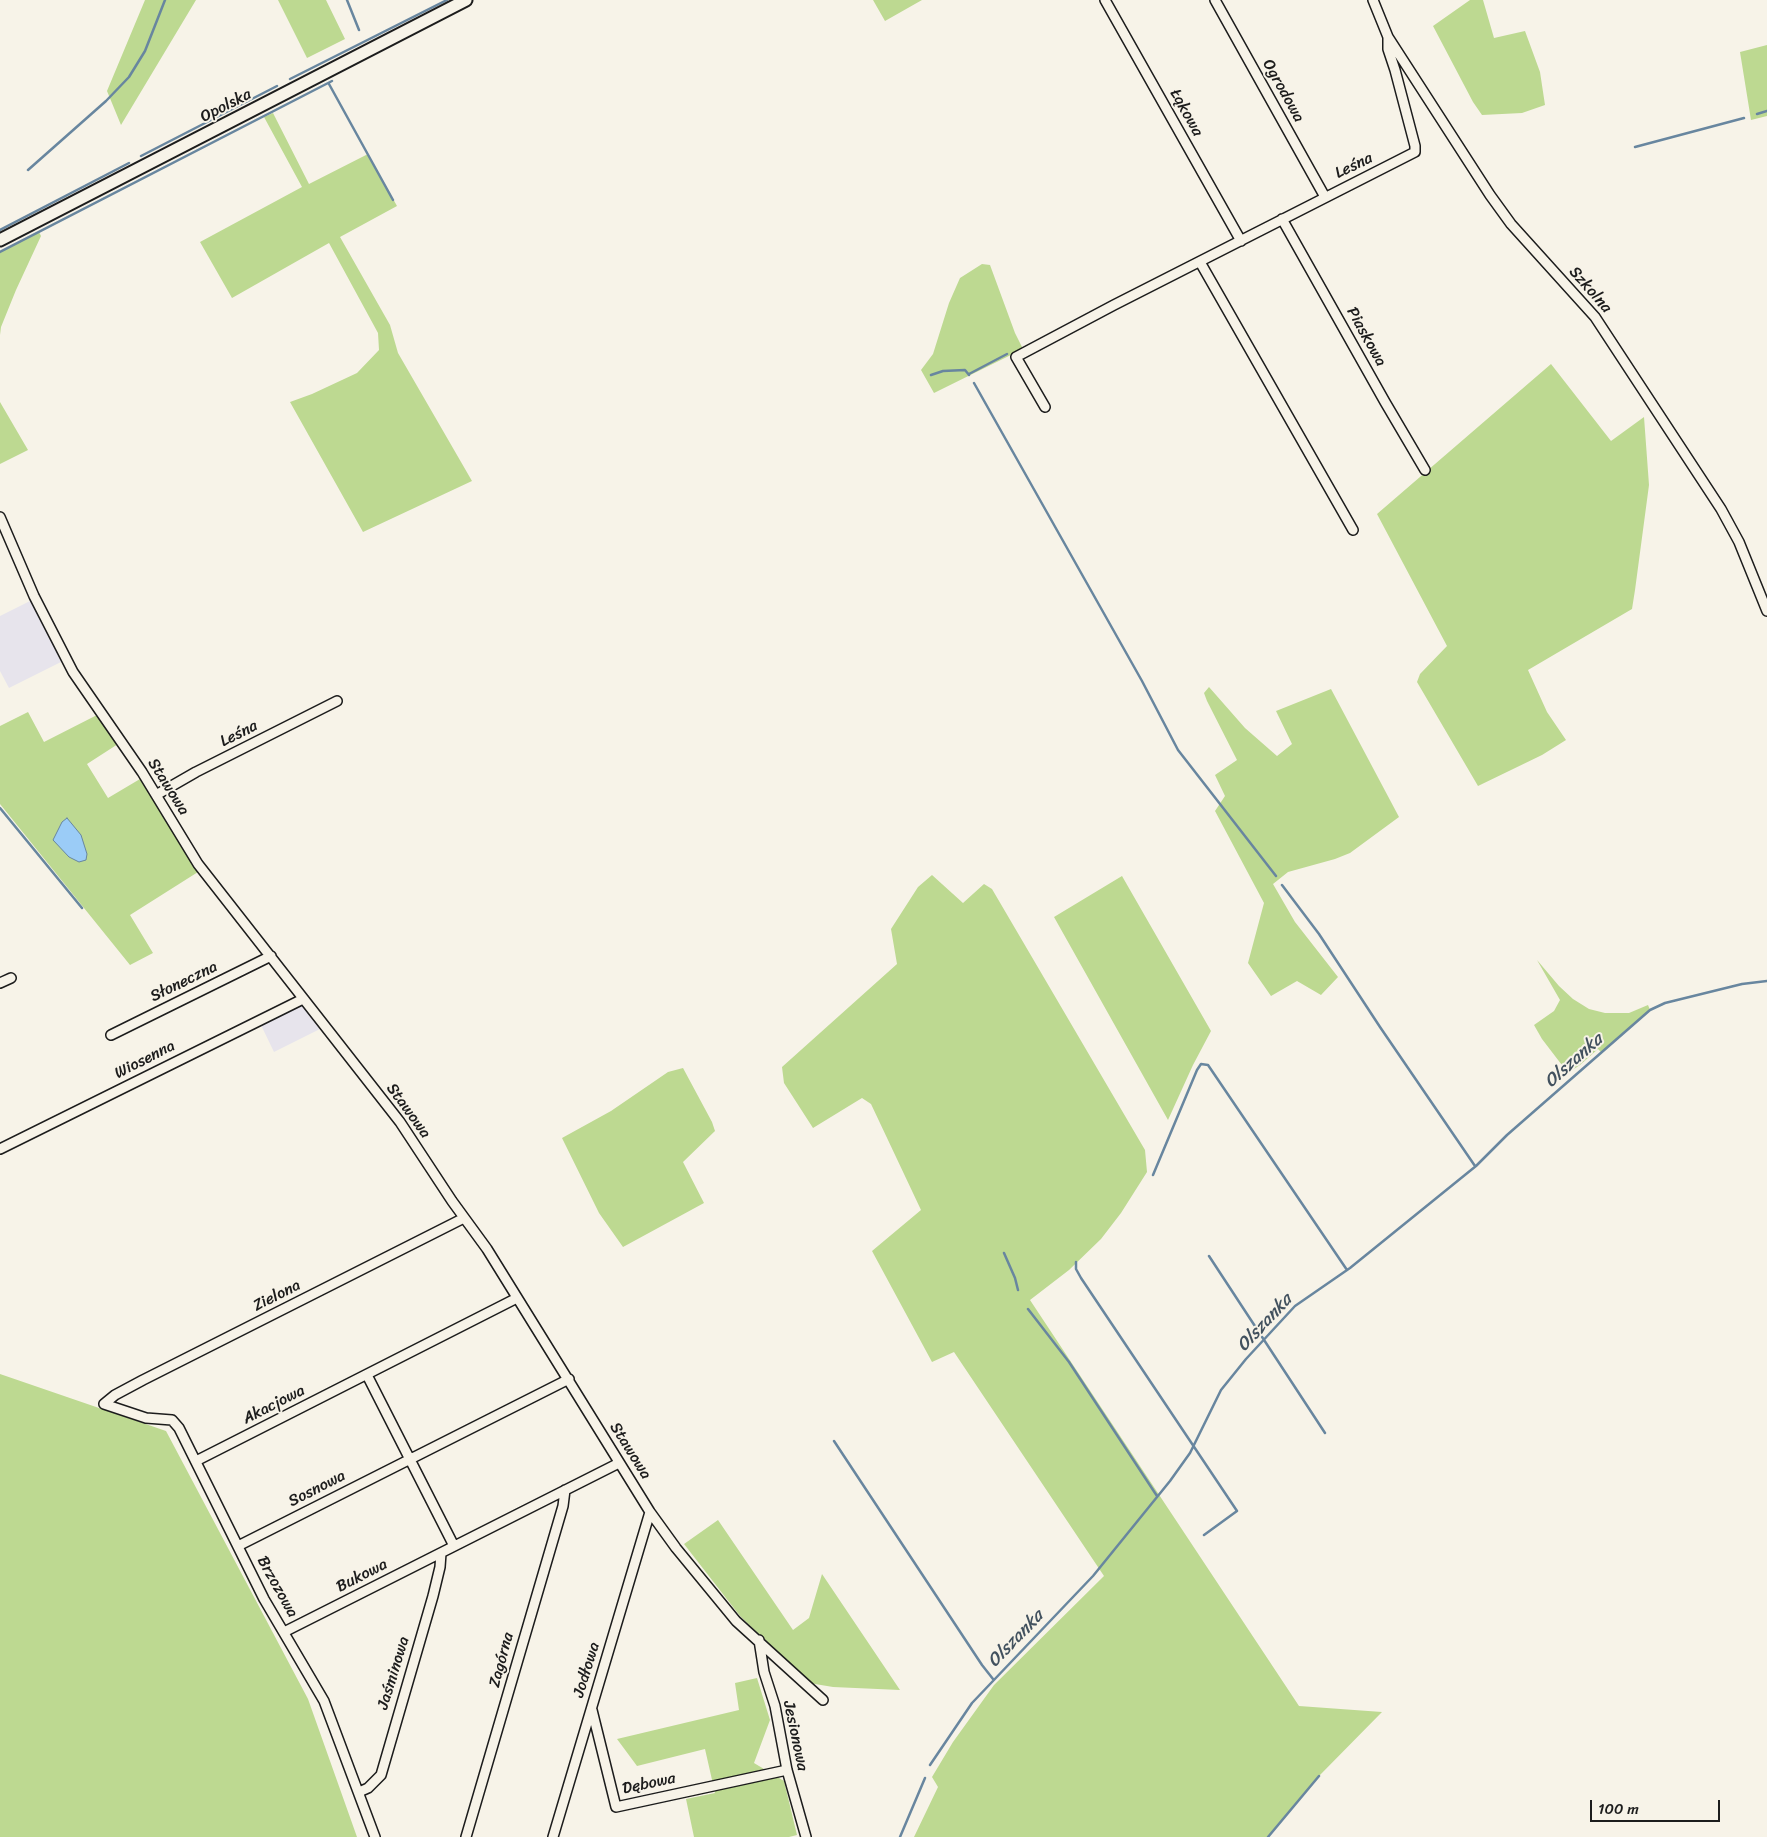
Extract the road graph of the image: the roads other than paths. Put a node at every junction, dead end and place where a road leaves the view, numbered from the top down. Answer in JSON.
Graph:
{"nodes":[{"id":1,"x":466,"y":0,"type":"edge"},
{"id":2,"x":1105,"y":0,"type":"edge"},
{"id":3,"x":1215,"y":0,"type":"edge"},
{"id":4,"x":1372,"y":0,"type":"edge"},
{"id":5,"x":1388,"y":37,"type":"junction"},
{"id":6,"x":1404,"y":63,"type":"junction"},
{"id":7,"x":1396,"y":70,"type":"junction"},
{"id":8,"x":1325,"y":197,"type":"junction"},
{"id":9,"x":1282,"y":219,"type":"junction"},
{"id":10,"x":0,"y":240,"type":"edge"},
{"id":11,"x":1241,"y":241,"type":"junction"},
{"id":12,"x":1200,"y":262,"type":"junction"},
{"id":13,"x":1045,"y":407,"type":"dead end"},
{"id":14,"x":1425,"y":470,"type":"dead end"},
{"id":15,"x":0,"y":517,"type":"edge"},
{"id":16,"x":1353,"y":530,"type":"dead end"},
{"id":17,"x":1767,"y":611,"type":"edge"},
{"id":18,"x":337,"y":701,"type":"dead end"},
{"id":19,"x":156,"y":795,"type":"junction"},
{"id":20,"x":271,"y":956,"type":"junction"},
{"id":21,"x":11,"y":978,"type":"dead end"},
{"id":22,"x":0,"y":983,"type":"edge"},
{"id":23,"x":303,"y":998,"type":"junction"},
{"id":24,"x":111,"y":1035,"type":"dead end"},
{"id":25,"x":0,"y":1150,"type":"edge"},
{"id":26,"x":464,"y":1218,"type":"junction"},
{"id":27,"x":517,"y":1298,"type":"junction"},
{"id":28,"x":366,"y":1375,"type":"junction"},
{"id":29,"x":569,"y":1379,"type":"junction"},
{"id":30,"x":104,"y":1404,"type":"joint"},
{"id":31,"x":409,"y":1459,"type":"junction"},
{"id":32,"x":196,"y":1461,"type":"junction"},
{"id":33,"x":619,"y":1463,"type":"junction"},
{"id":34,"x":564,"y":1490,"type":"junction"},
{"id":35,"x":650,"y":1512,"type":"junction"},
{"id":36,"x":238,"y":1546,"type":"junction"},
{"id":37,"x":454,"y":1546,"type":"junction"},
{"id":38,"x":441,"y":1553,"type":"junction"},
{"id":39,"x":284,"y":1632,"type":"junction"},
{"id":40,"x":759,"y":1640,"type":"junction"},
{"id":41,"x":823,"y":1700,"type":"dead end"},
{"id":42,"x":592,"y":1708,"type":"junction"},
{"id":43,"x":787,"y":1770,"type":"junction"},
{"id":44,"x":359,"y":1792,"type":"junction"},
{"id":45,"x":375,"y":1837,"type":"edge"},
{"id":46,"x":466,"y":1837,"type":"edge"},
{"id":47,"x":554,"y":1837,"type":"edge"},
{"id":48,"x":806,"y":1837,"type":"edge"}],
"edges":[{"from":1,"to":10,"type":"main road","name":"Opolska"},
{"from":2,"to":11,"type":"street","name":"Łąkowa"},
{"from":3,"to":8,"type":"street","name":"Ogrodowa"},
{"from":4,"to":5,"type":"street","name":"Szkolna"},
{"from":5,"to":6,"type":"street","name":"Szkolna"},
{"from":5,"to":7,"type":"street","name":"Leśna"},
{"from":6,"to":7,"type":"street"},
{"from":6,"to":17,"type":"street","name":"Szkolna"},
{"from":7,"to":8,"type":"street","name":"Leśna"},
{"from":8,"to":9,"type":"street","name":"Leśna"},
{"from":9,"to":11,"type":"street","name":"Leśna"},
{"from":9,"to":14,"type":"street","name":"Piaskowa"},
{"from":11,"to":12,"type":"street","name":"Leśna"},
{"from":12,"to":13,"type":"street","name":"Leśna"},
{"from":12,"to":16,"type":"street"},
{"from":15,"to":19,"type":"street","name":"Stawowa"},
{"from":18,"to":19,"type":"street","name":"Leśna"},
{"from":19,"to":20,"type":"street","name":"Stawowa"},
{"from":20,"to":23,"type":"street","name":"Stawowa"},
{"from":20,"to":24,"type":"street","name":"Słoneczna"},
{"from":21,"to":22,"type":"street"},
{"from":23,"to":25,"type":"street","name":"Wiosenna"},
{"from":23,"to":26,"type":"street","name":"Stawowa"},
{"from":26,"to":27,"type":"street","name":"Stawowa"},
{"from":26,"to":30,"type":"street","name":"Zielona"},
{"from":27,"to":28,"type":"street","name":"Akacjowa"},
{"from":27,"to":29,"type":"street","name":"Stawowa"},
{"from":28,"to":31,"type":"street"},
{"from":28,"to":32,"type":"street","name":"Akacjowa"},
{"from":29,"to":31,"type":"street","name":"Sosnowa"},
{"from":29,"to":33,"type":"street","name":"Stawowa"},
{"from":30,"to":32,"type":"street","name":"Brzozowa"},
{"from":31,"to":36,"type":"street","name":"Sosnowa"},
{"from":31,"to":37,"type":"street"},
{"from":32,"to":36,"type":"street","name":"Brzozowa"},
{"from":33,"to":34,"type":"street","name":"Bukowa"},
{"from":33,"to":35,"type":"street","name":"Stawowa"},
{"from":34,"to":37,"type":"street","name":"Bukowa"},
{"from":34,"to":46,"type":"street","name":"Zagórna"},
{"from":35,"to":40,"type":"street","name":"Stawowa"},
{"from":35,"to":42,"type":"street","name":"Jodłowa"},
{"from":36,"to":39,"type":"street","name":"Brzozowa"},
{"from":37,"to":38,"type":"street","name":"Bukowa"},
{"from":38,"to":39,"type":"street","name":"Bukowa"},
{"from":38,"to":44,"type":"street","name":"Jaśminowa"},
{"from":39,"to":44,"type":"street","name":"Brzozowa"},
{"from":40,"to":41,"type":"street","name":"Stawowa"},
{"from":40,"to":43,"type":"street","name":"Jesionowa"},
{"from":42,"to":43,"type":"street","name":"Dębowa"},
{"from":42,"to":47,"type":"street","name":"Jodłowa"},
{"from":43,"to":48,"type":"street","name":"Jesionowa"},
{"from":44,"to":45,"type":"street","name":"Brzozowa"}]}
